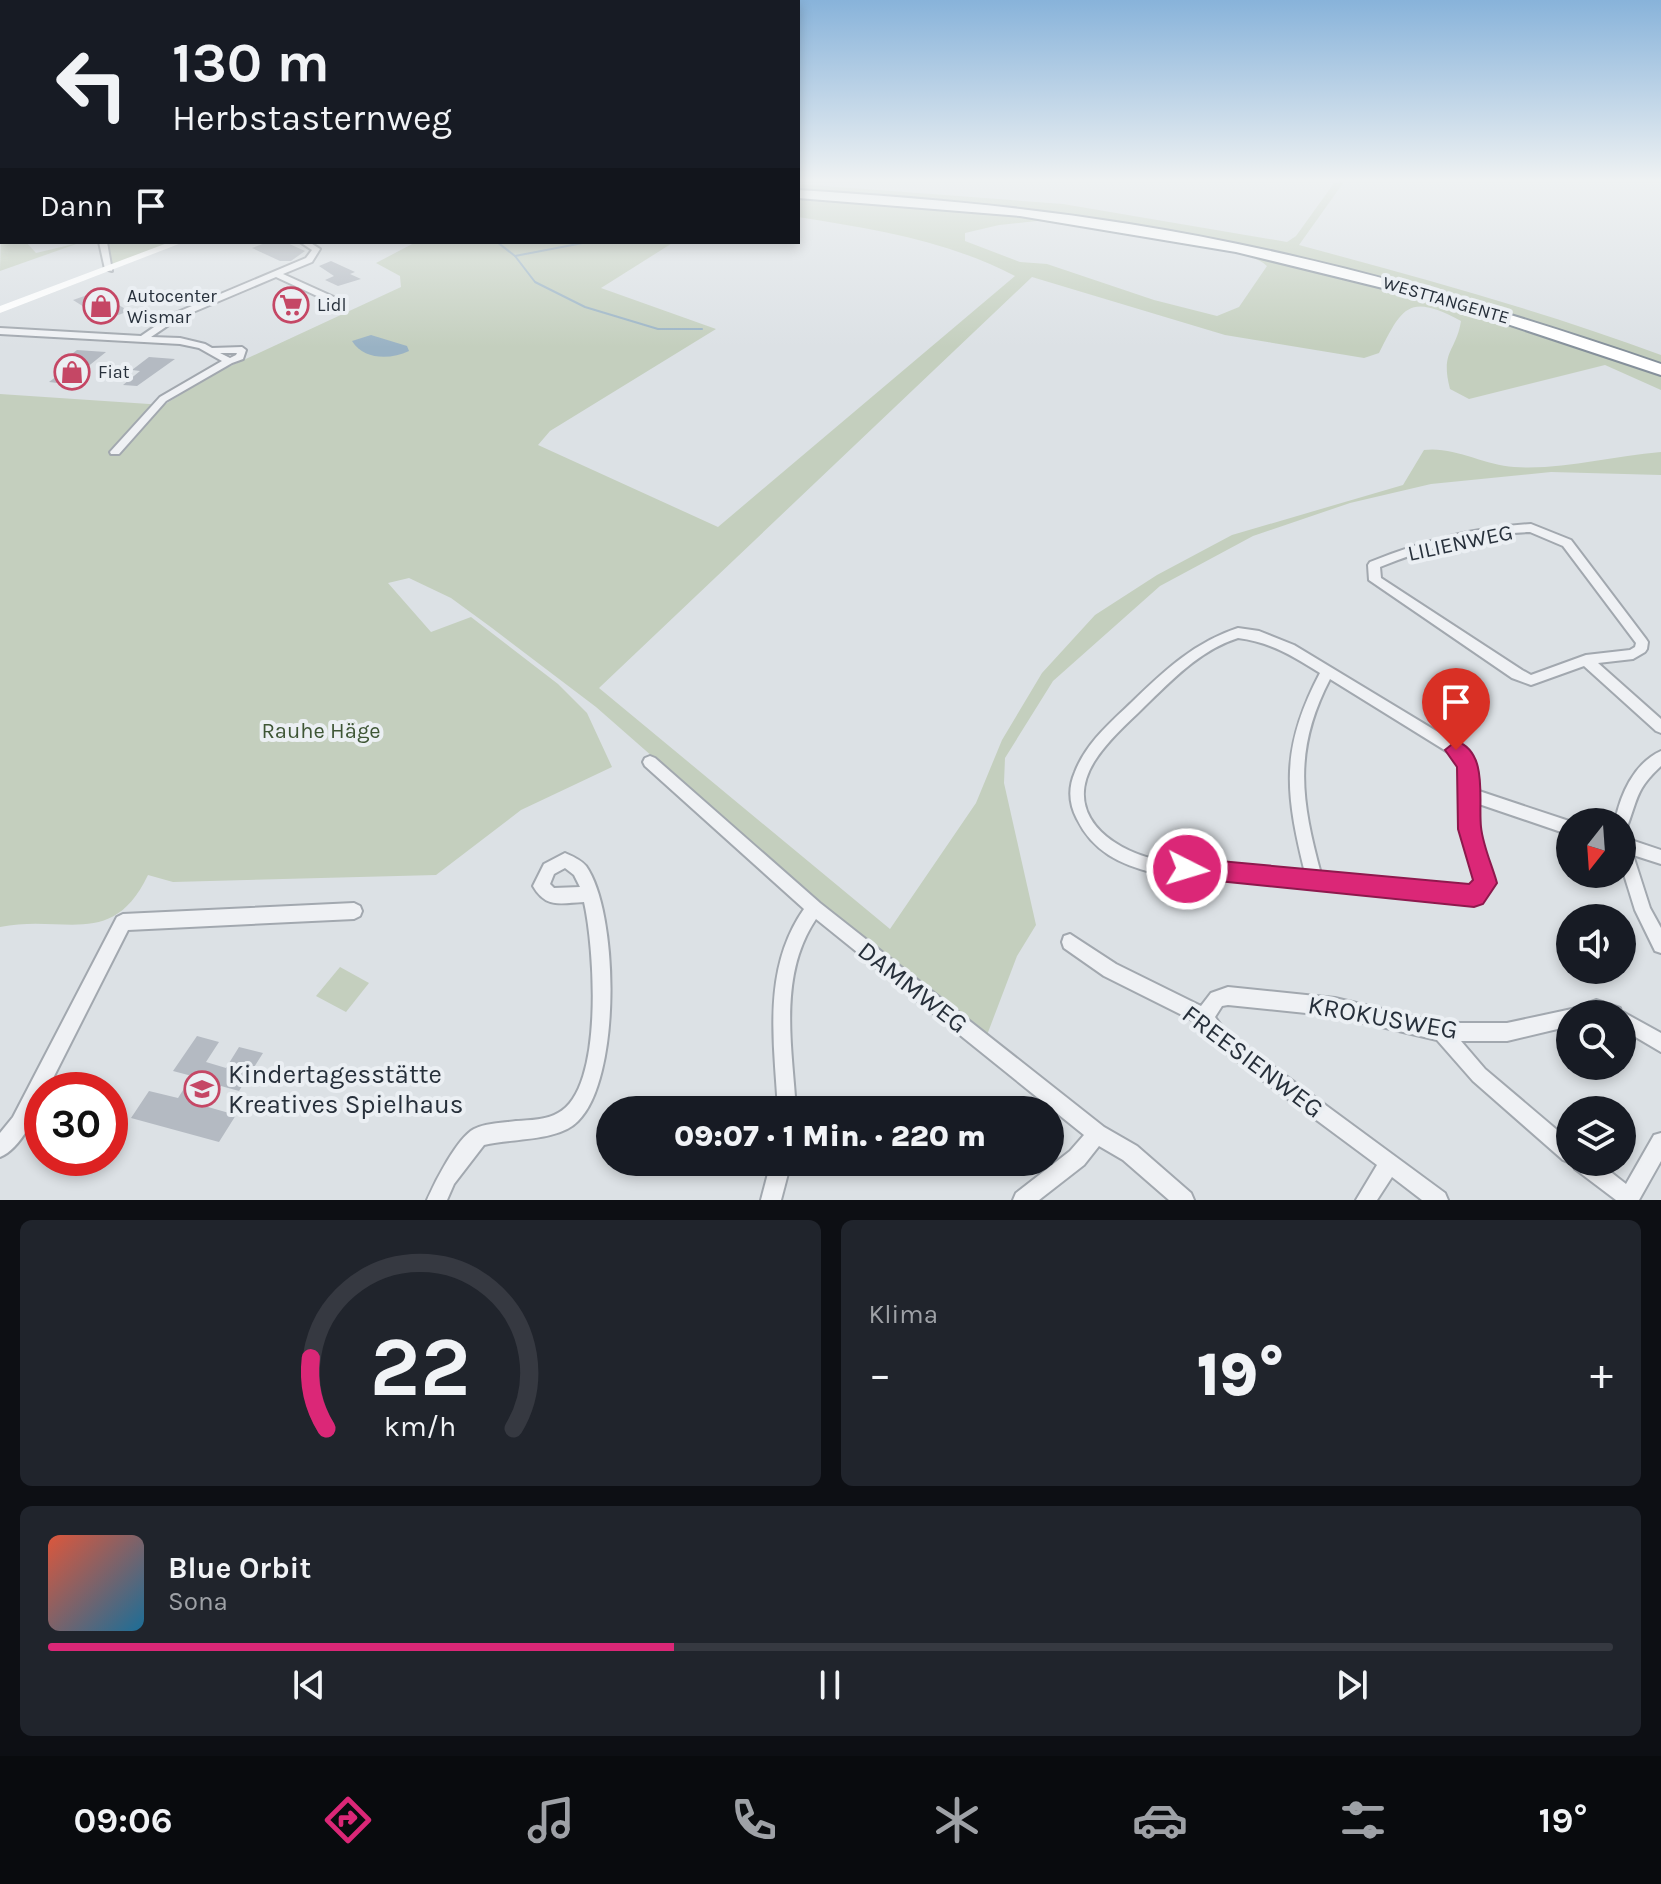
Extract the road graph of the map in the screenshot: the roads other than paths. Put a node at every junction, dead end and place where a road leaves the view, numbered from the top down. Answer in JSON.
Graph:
{"nodes":[{"id":1,"x":1182,"y":235,"type":"edge"},
{"id":2,"x":103,"y":244,"type":"edge"},
{"id":3,"x":174,"y":244,"type":"edge"},
{"id":4,"x":307,"y":244,"type":"edge"},
{"id":5,"x":109,"y":269,"type":"junction"},
{"id":6,"x":277,"y":274,"type":"junction"},
{"id":7,"x":333,"y":300,"type":"dead end"},
{"id":8,"x":0,"y":310,"type":"edge"},
{"id":9,"x":0,"y":331,"type":"edge"},
{"id":10,"x":144,"y":338,"type":"junction"},
{"id":11,"x":211,"y":350,"type":"junction"},
{"id":12,"x":229,"y":361,"type":"junction"},
{"id":13,"x":1661,"y":370,"type":"edge"},
{"id":14,"x":115,"y":452,"type":"dead end"},
{"id":15,"x":1586,"y":660,"type":"junction"},
{"id":16,"x":1327,"y":672,"type":"junction"},
{"id":17,"x":1661,"y":727,"type":"edge"},
{"id":18,"x":1661,"y":757,"type":"edge"},
{"id":19,"x":650,"y":762,"type":"dead end"},
{"id":20,"x":1468,"y":794,"type":"junction"},
{"id":21,"x":1624,"y":808,"type":"edge"},
{"id":22,"x":1556,"y":823,"type":"edge"},
{"id":23,"x":1636,"y":849,"type":"edge"},
{"id":24,"x":1661,"y":857,"type":"edge"},
{"id":25,"x":1315,"y":880,"type":"junction"},
{"id":26,"x":1636,"y":888,"type":"edge"},
{"id":27,"x":587,"y":894,"type":"dead end"},
{"id":28,"x":814,"y":908,"type":"junction"},
{"id":29,"x":354,"y":911,"type":"dead end"},
{"id":30,"x":1070,"y":942,"type":"dead end"},
{"id":31,"x":1661,"y":945,"type":"edge"},
{"id":32,"x":1204,"y":1017,"type":"junction"},
{"id":33,"x":1556,"y":1020,"type":"edge"},
{"id":34,"x":1636,"y":1028,"type":"edge"},
{"id":35,"x":1442,"y":1032,"type":"junction"},
{"id":36,"x":1661,"y":1043,"type":"edge"},
{"id":37,"x":787,"y":1096,"type":"edge"},
{"id":38,"x":1097,"y":1134,"type":"junction"},
{"id":39,"x":1556,"y":1141,"type":"edge"},
{"id":40,"x":1661,"y":1142,"type":"edge"},
{"id":41,"x":0,"y":1148,"type":"edge"},
{"id":42,"x":1390,"y":1163,"type":"junction"},
{"id":43,"x":777,"y":1176,"type":"edge"},
{"id":44,"x":1599,"y":1176,"type":"edge"},
{"id":45,"x":1628,"y":1199,"type":"edge"},
{"id":46,"x":437,"y":1200,"type":"edge"},
{"id":47,"x":771,"y":1200,"type":"edge"},
{"id":48,"x":1023,"y":1200,"type":"edge"},
{"id":49,"x":1184,"y":1200,"type":"edge"},
{"id":50,"x":1366,"y":1200,"type":"edge"},
{"id":51,"x":1438,"y":1200,"type":"edge"}],
"edges":[{"from":1,"to":13,"type":"highway","name":"WESTTANGENTE"},
{"from":2,"to":5,"type":"street"},
{"from":3,"to":5,"type":"main road"},
{"from":4,"to":6,"type":"street"},
{"from":5,"to":8,"type":"main road"},
{"from":6,"to":7,"type":"street"},
{"from":6,"to":10,"type":"street"},
{"from":9,"to":10,"type":"street"},
{"from":10,"to":11,"type":"street"},
{"from":11,"to":12,"type":"street"},
{"from":11,"to":12,"type":"street"},
{"from":12,"to":14,"type":"street"},
{"from":15,"to":15,"type":"street","name":"LILIENWEG"},
{"from":15,"to":17,"type":"street"},
{"from":16,"to":20,"type":"street"},
{"from":16,"to":25,"type":"street"},
{"from":16,"to":25,"type":"street"},
{"from":18,"to":21,"type":"street"},
{"from":19,"to":28,"type":"street","name":"DAMMWEG"},
{"from":20,"to":22,"type":"street"},
{"from":20,"to":25,"type":"street"},
{"from":23,"to":24,"type":"street"},
{"from":26,"to":31,"type":"street"},
{"from":27,"to":46,"type":"street"},
{"from":28,"to":37,"type":"street"},
{"from":28,"to":38,"type":"street","name":"DAMMWEG"},
{"from":29,"to":41,"type":"street"},
{"from":30,"to":32,"type":"street","name":"FREESIENWEG"},
{"from":32,"to":35,"type":"street","name":"KROKUSWEG"},
{"from":32,"to":42,"type":"street","name":"FREESIENWEG"},
{"from":33,"to":35,"type":"street","name":"KROKUSWEG"},
{"from":34,"to":36,"type":"street"},
{"from":35,"to":39,"type":"street"},
{"from":38,"to":48,"type":"street"},
{"from":38,"to":49,"type":"street","name":"DAMMWEG"},
{"from":40,"to":45,"type":"street"},
{"from":42,"to":50,"type":"street"},
{"from":42,"to":51,"type":"street","name":"FREESIENWEG"},
{"from":43,"to":47,"type":"street"},
{"from":44,"to":45,"type":"street"}]}
